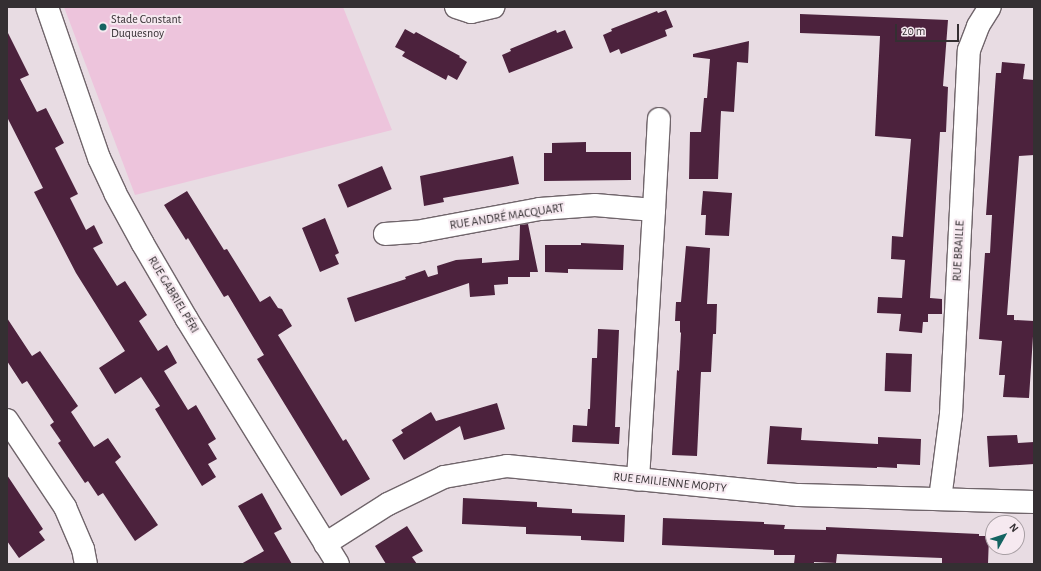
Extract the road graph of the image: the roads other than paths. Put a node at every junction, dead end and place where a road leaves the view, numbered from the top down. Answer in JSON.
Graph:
{"nodes":[{"id":1,"x":47,"y":7,"type":"edge"},
{"id":2,"x":456,"y":7,"type":"edge"},
{"id":3,"x":493,"y":7,"type":"edge"},
{"id":4,"x":990,"y":7,"type":"edge"},
{"id":5,"x":658,"y":119,"type":"dead end"},
{"id":6,"x":654,"y":210,"type":"junction"},
{"id":7,"x":385,"y":234,"type":"dead end"},
{"id":8,"x":7,"y":420,"type":"edge"},
{"id":9,"x":638,"y":480,"type":"junction"},
{"id":10,"x":940,"y":499,"type":"junction"},
{"id":11,"x":1034,"y":502,"type":"edge"},
{"id":12,"x":325,"y":544,"type":"junction"},
{"id":13,"x":86,"y":564,"type":"edge"},
{"id":14,"x":338,"y":564,"type":"edge"}],
"edges":[{"from":1,"to":12,"type":"street","name":"RUE GABRIEL PÉRI"},
{"from":2,"to":3,"type":"street"},
{"from":4,"to":10,"type":"street","name":"RUE BRAILLE"},
{"from":5,"to":6,"type":"street"},
{"from":6,"to":7,"type":"street","name":"RUE ANDRÉ MACQUART"},
{"from":6,"to":9,"type":"street"},
{"from":8,"to":13,"type":"street"},
{"from":9,"to":10,"type":"street","name":"RUE EMILIENNE MOPTY"},
{"from":9,"to":12,"type":"street","name":"RUE EMILIENNE MOPTY"},
{"from":10,"to":11,"type":"street","name":"RUE EMILIENNE MOPTY"},
{"from":12,"to":14,"type":"street","name":"RUE GABRIEL PÉRI"}]}
